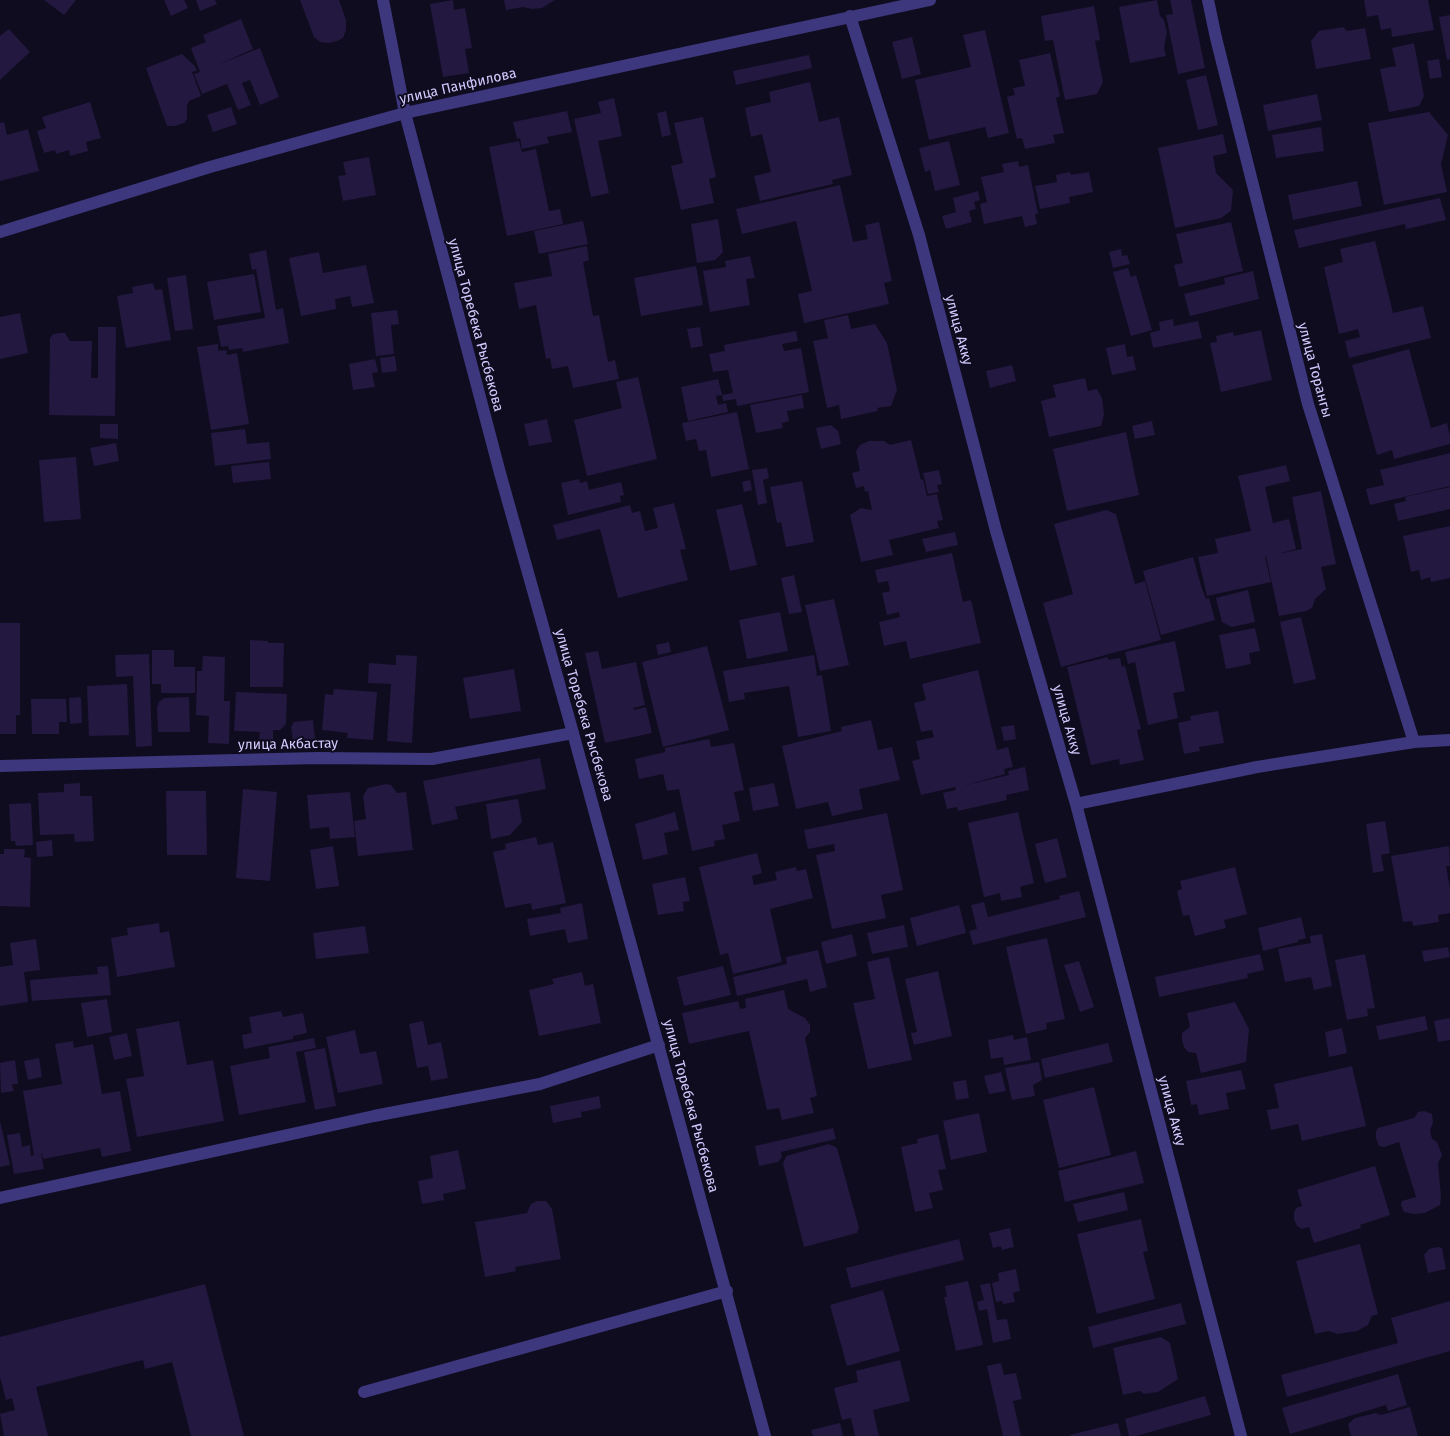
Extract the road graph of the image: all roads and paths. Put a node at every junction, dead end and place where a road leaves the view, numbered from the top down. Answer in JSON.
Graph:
{"nodes":[{"id":1,"x":383,"y":0,"type":"edge"},
{"id":2,"x":930,"y":0,"type":"edge"},
{"id":3,"x":1208,"y":0,"type":"edge"},
{"id":4,"x":850,"y":16,"type":"junction"},
{"id":5,"x":405,"y":113,"type":"junction"},
{"id":6,"x":0,"y":232,"type":"edge"},
{"id":7,"x":573,"y":733,"type":"junction"},
{"id":8,"x":1450,"y":740,"type":"edge"},
{"id":9,"x":1414,"y":742,"type":"junction"},
{"id":10,"x":0,"y":766,"type":"edge"},
{"id":11,"x":1076,"y":804,"type":"junction"},
{"id":12,"x":659,"y":1045,"type":"junction"},
{"id":13,"x":0,"y":1198,"type":"edge"},
{"id":14,"x":727,"y":1291,"type":"junction"},
{"id":15,"x":364,"y":1392,"type":"dead end"},
{"id":16,"x":765,"y":1436,"type":"edge"},
{"id":17,"x":1241,"y":1436,"type":"edge"}],
"edges":[{"from":1,"to":5,"type":"street","name":"улица Торебека Рысбекова"},
{"from":2,"to":4,"type":"street","name":"улица Панфилова"},
{"from":3,"to":9,"type":"street","name":"улица Торангы"},
{"from":4,"to":5,"type":"street","name":"улица Панфилова"},
{"from":4,"to":11,"type":"street","name":"улица Акку"},
{"from":5,"to":6,"type":"street","name":"улица Панфилова"},
{"from":5,"to":7,"type":"street","name":"улица Торебека Рысбекова"},
{"from":7,"to":10,"type":"street","name":"улица Акбастау"},
{"from":7,"to":12,"type":"street","name":"улица Торебека Рысбекова"},
{"from":8,"to":9,"type":"street"},
{"from":9,"to":11,"type":"street"},
{"from":11,"to":17,"type":"street","name":"улица Акку"},
{"from":12,"to":13,"type":"street"},
{"from":12,"to":14,"type":"street","name":"улица Торебека Рысбекова"},
{"from":14,"to":15,"type":"street"},
{"from":14,"to":16,"type":"street","name":"улица Торебека Рысбекова"}]}
